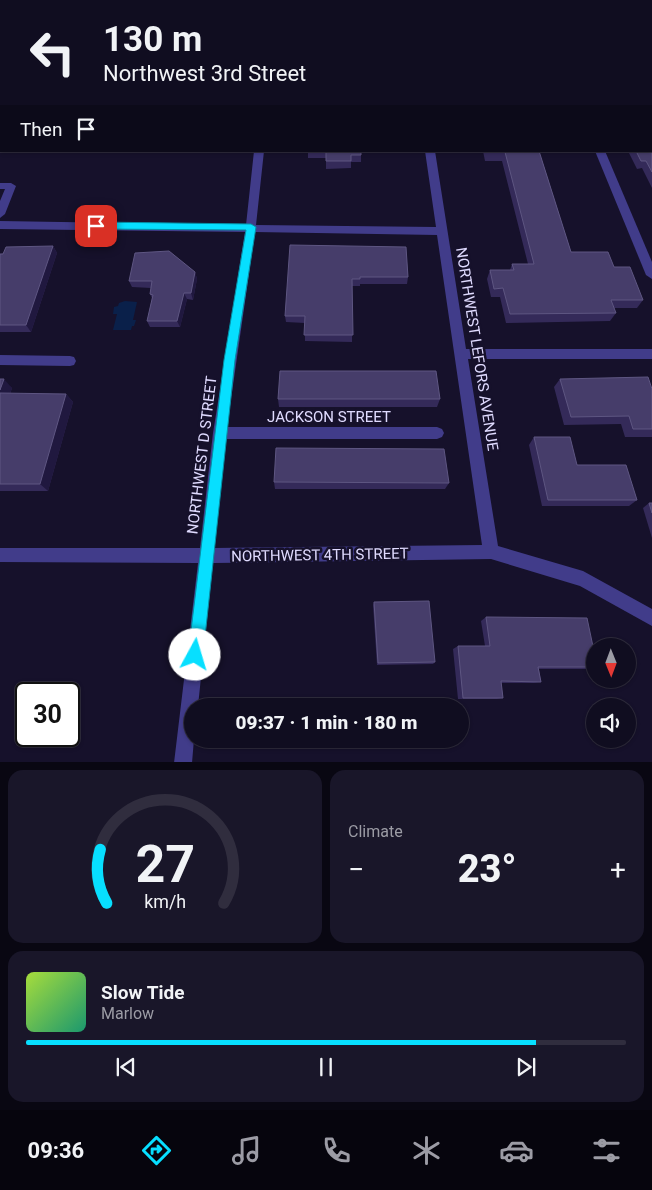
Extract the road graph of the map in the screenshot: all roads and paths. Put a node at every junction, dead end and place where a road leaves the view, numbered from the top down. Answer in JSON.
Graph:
{"nodes":[{"id":1,"x":259,"y":152,"type":"edge"},
{"id":2,"x":430,"y":152,"type":"edge"},
{"id":3,"x":600,"y":152,"type":"edge"},
{"id":4,"x":0,"y":186,"type":"edge"},
{"id":5,"x":0,"y":214,"type":"edge"},
{"id":6,"x":0,"y":225,"type":"edge"},
{"id":7,"x":251,"y":227,"type":"junction"},
{"id":8,"x":442,"y":231,"type":"junction"},
{"id":9,"x":652,"y":276,"type":"edge"},
{"id":10,"x":461,"y":354,"type":"junction"},
{"id":11,"x":652,"y":354,"type":"edge"},
{"id":12,"x":0,"y":360,"type":"edge"},
{"id":13,"x":70,"y":361,"type":"dead end"},
{"id":14,"x":220,"y":433,"type":"junction"},
{"id":15,"x":437,"y":433,"type":"dead end"},
{"id":16,"x":490,"y":552,"type":"junction"},
{"id":17,"x":0,"y":555,"type":"edge"},
{"id":18,"x":206,"y":556,"type":"junction"},
{"id":19,"x":652,"y":618,"type":"edge"},
{"id":20,"x":183,"y":762,"type":"edge"}],
"edges":[{"from":1,"to":7,"type":"street","name":"NORTHWEST D STREET"},
{"from":2,"to":8,"type":"street","name":"NORTHWEST LEFORS AVENUE"},
{"from":3,"to":9,"type":"street"},
{"from":4,"to":5,"type":"street"},
{"from":6,"to":7,"type":"street"},
{"from":7,"to":8,"type":"street"},
{"from":7,"to":14,"type":"street","name":"NORTHWEST D STREET"},
{"from":8,"to":10,"type":"street","name":"NORTHWEST LEFORS AVENUE"},
{"from":10,"to":11,"type":"street"},
{"from":10,"to":16,"type":"street","name":"NORTHWEST LEFORS AVENUE"},
{"from":12,"to":13,"type":"street"},
{"from":14,"to":15,"type":"street","name":"JACKSON STREET"},
{"from":14,"to":18,"type":"street","name":"NORTHWEST D STREET"},
{"from":16,"to":18,"type":"street","name":"NORTHWEST 4TH STREET"},
{"from":16,"to":19,"type":"street","name":"NORTHWEST 4TH STREET"},
{"from":17,"to":18,"type":"street","name":"NORTHWEST 4TH STREET"},
{"from":18,"to":20,"type":"street","name":"NORTHWEST D STREET"}]}
